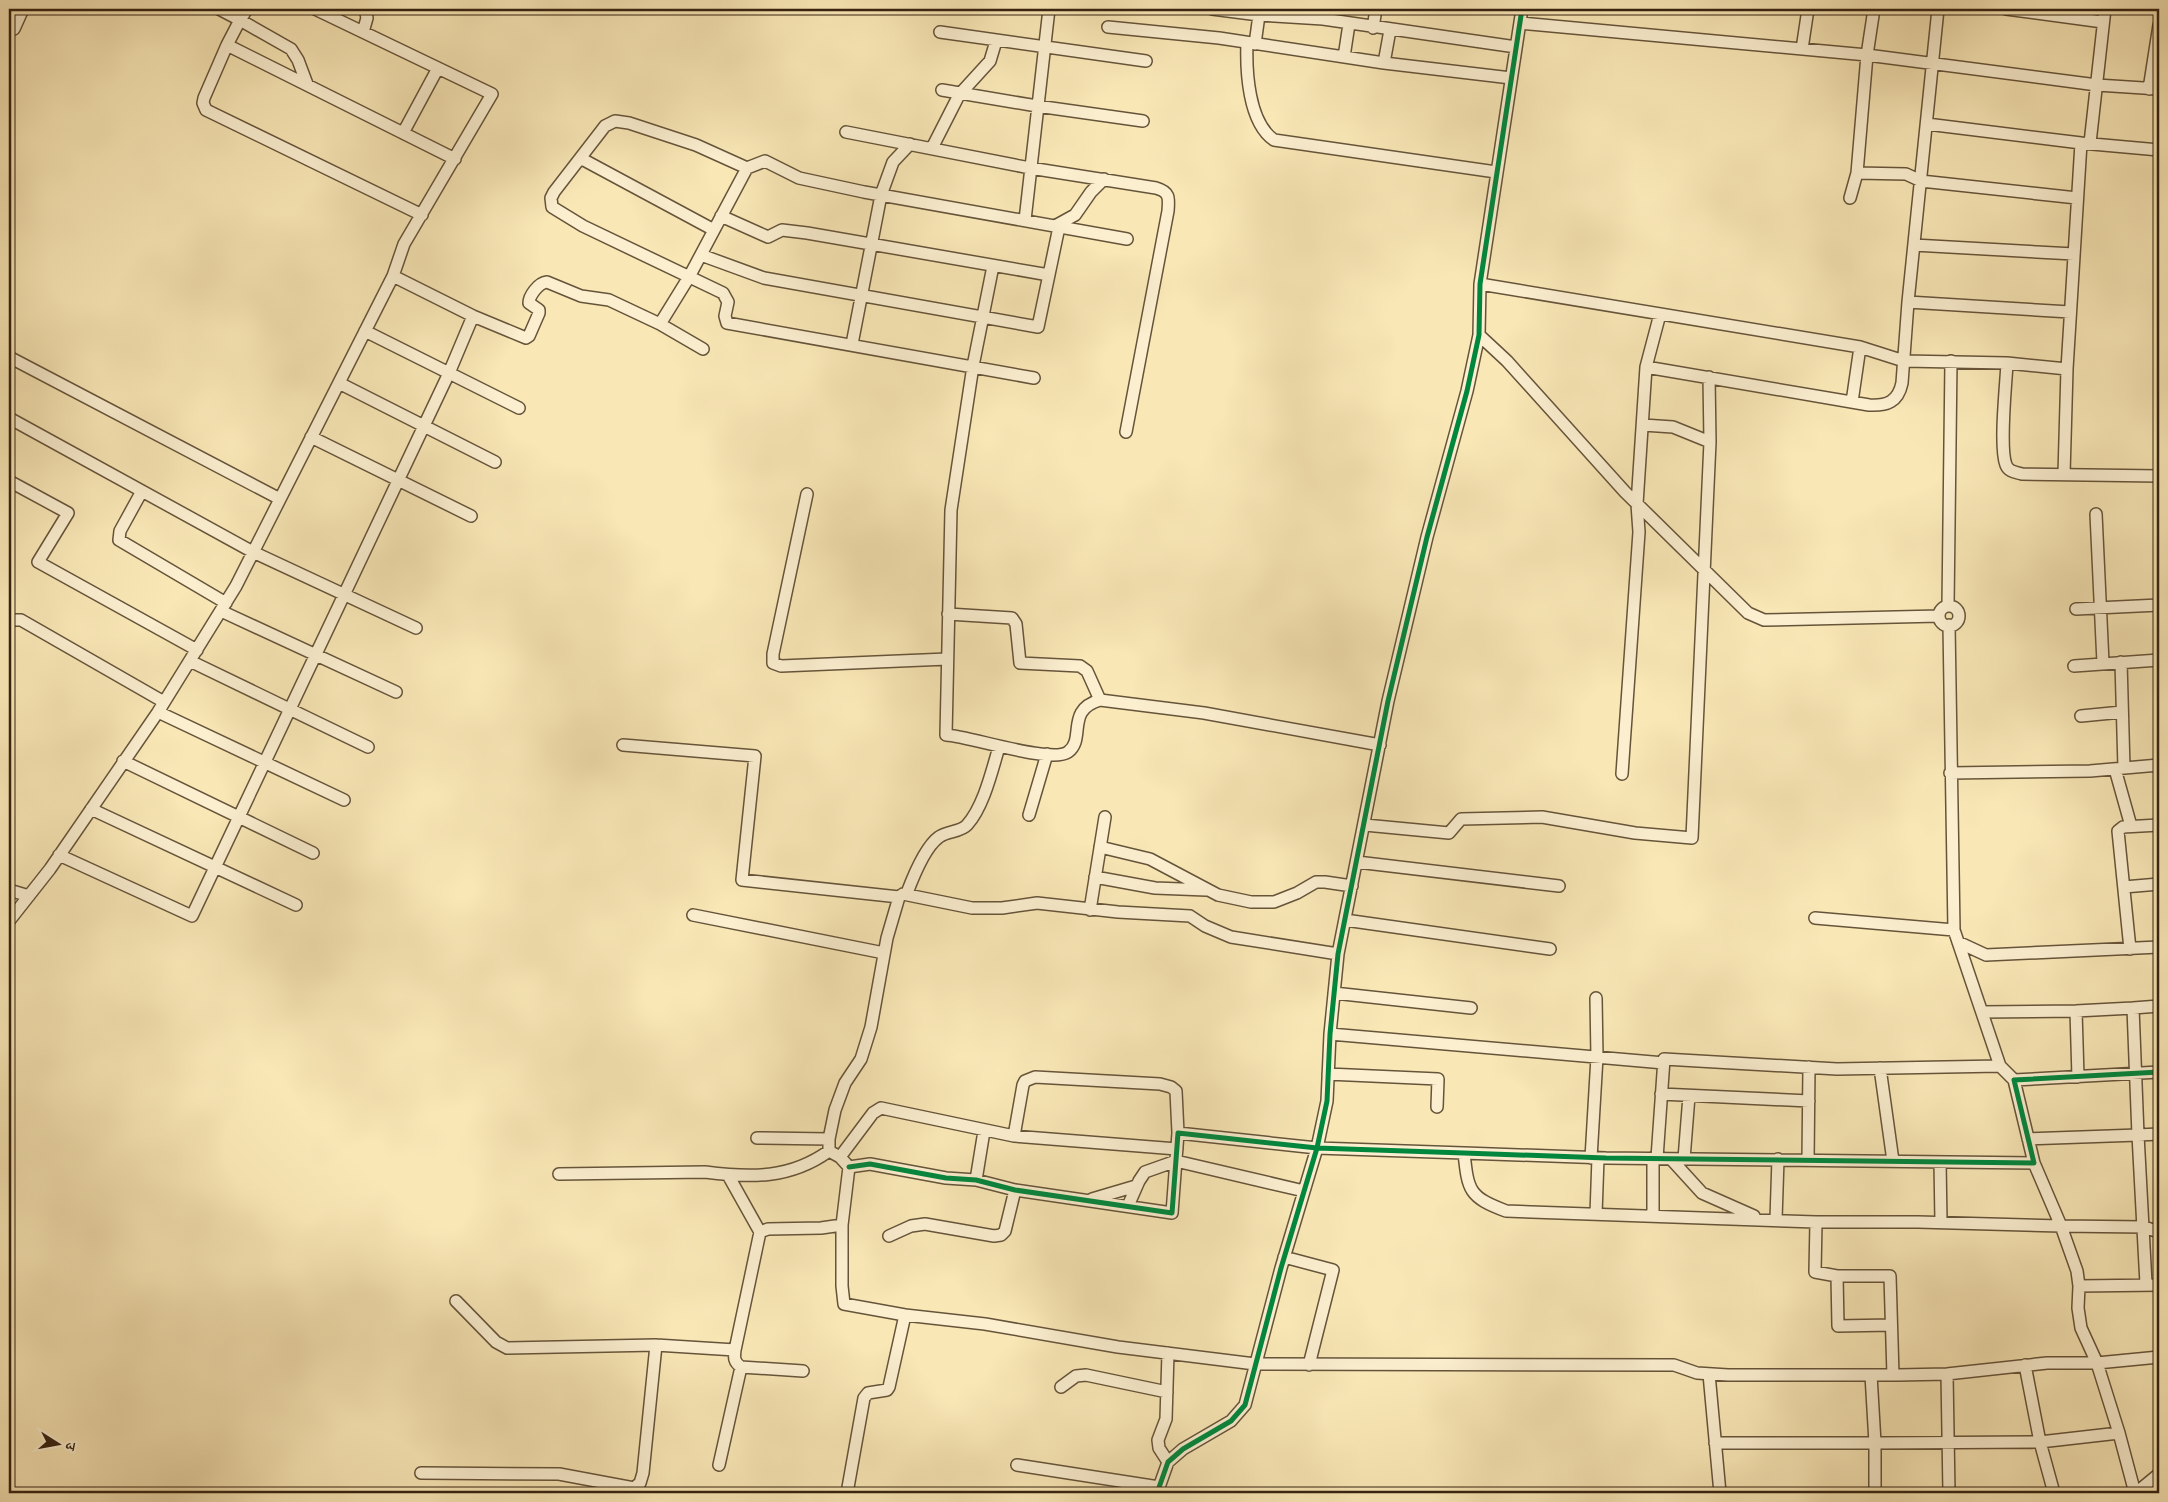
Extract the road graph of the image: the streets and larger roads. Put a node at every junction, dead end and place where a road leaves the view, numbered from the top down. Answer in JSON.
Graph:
{"nodes":[{"id":1,"x":23,"y":9,"type":"edge"},
{"id":2,"x":219,"y":9,"type":"edge"},
{"id":3,"x":247,"y":9,"type":"edge"},
{"id":4,"x":315,"y":9,"type":"edge"},
{"id":5,"x":365,"y":9,"type":"edge"},
{"id":6,"x":1049,"y":9,"type":"edge"},
{"id":7,"x":1212,"y":9,"type":"edge"},
{"id":8,"x":1376,"y":9,"type":"edge"},
{"id":9,"x":1522,"y":9,"type":"edge"},
{"id":10,"x":1808,"y":9,"type":"edge"},
{"id":11,"x":1874,"y":9,"type":"edge"},
{"id":12,"x":1938,"y":9,"type":"edge"},
{"id":13,"x":2006,"y":9,"type":"edge"},
{"id":14,"x":2105,"y":9,"type":"edge"},
{"id":15,"x":2034,"y":10,"type":"edge"},
{"id":16,"x":1259,"y":15,"type":"junction"},
{"id":17,"x":240,"y":20,"type":"junction"},
{"id":18,"x":2103,"y":22,"type":"junction"},
{"id":19,"x":1520,"y":23,"type":"junction"},
{"id":20,"x":1349,"y":24,"type":"junction"},
{"id":21,"x":2159,"y":25,"type":"edge"},
{"id":22,"x":1108,"y":28,"type":"dead end"},
{"id":23,"x":1373,"y":28,"type":"junction"},
{"id":24,"x":14,"y":29,"type":"dead end"},
{"id":25,"x":1390,"y":30,"type":"junction"},
{"id":26,"x":364,"y":32,"type":"junction"},
{"id":27,"x":940,"y":32,"type":"dead end"},
{"id":28,"x":996,"y":40,"type":"junction"},
{"id":29,"x":1251,"y":43,"type":"junction"},
{"id":30,"x":227,"y":45,"type":"junction"},
{"id":31,"x":1516,"y":47,"type":"junction"},
{"id":32,"x":1044,"y":48,"type":"junction"},
{"id":33,"x":1802,"y":49,"type":"junction"},
{"id":34,"x":1868,"y":55,"type":"junction"},
{"id":35,"x":1344,"y":57,"type":"junction"},
{"id":36,"x":1146,"y":61,"type":"dead end"},
{"id":37,"x":1384,"y":63,"type":"junction"},
{"id":38,"x":1933,"y":64,"type":"junction"},
{"id":39,"x":438,"y":68,"type":"junction"},
{"id":40,"x":1511,"y":78,"type":"junction"},
{"id":41,"x":307,"y":84,"type":"junction"},
{"id":42,"x":2097,"y":85,"type":"junction"},
{"id":43,"x":2154,"y":89,"type":"edge"},
{"id":44,"x":942,"y":90,"type":"dead end"},
{"id":45,"x":959,"y":95,"type":"junction"},
{"id":46,"x":1037,"y":106,"type":"junction"},
{"id":47,"x":1143,"y":121,"type":"dead end"},
{"id":48,"x":1927,"y":124,"type":"junction"},
{"id":49,"x":846,"y":132,"type":"dead end"},
{"id":50,"x":404,"y":133,"type":"junction"},
{"id":51,"x":2085,"y":143,"type":"junction"},
{"id":52,"x":910,"y":144,"type":"junction"},
{"id":53,"x":932,"y":148,"type":"junction"},
{"id":54,"x":2159,"y":150,"type":"edge"},
{"id":55,"x":455,"y":159,"type":"junction"},
{"id":56,"x":582,"y":159,"type":"junction"},
{"id":57,"x":747,"y":168,"type":"junction"},
{"id":58,"x":1030,"y":168,"type":"junction"},
{"id":59,"x":1496,"y":172,"type":"junction"},
{"id":60,"x":1857,"y":173,"type":"junction"},
{"id":61,"x":1104,"y":179,"type":"junction"},
{"id":62,"x":1921,"y":181,"type":"junction"},
{"id":63,"x":881,"y":195,"type":"junction"},
{"id":64,"x":1850,"y":198,"type":"dead end"},
{"id":65,"x":2077,"y":198,"type":"junction"},
{"id":66,"x":422,"y":214,"type":"junction"},
{"id":67,"x":721,"y":216,"type":"junction"},
{"id":68,"x":1024,"y":220,"type":"junction"},
{"id":69,"x":1057,"y":226,"type":"junction"},
{"id":70,"x":714,"y":230,"type":"junction"},
{"id":71,"x":1126,"y":238,"type":"dead end"},
{"id":72,"x":1914,"y":245,"type":"junction"},
{"id":73,"x":871,"y":246,"type":"junction"},
{"id":74,"x":2074,"y":254,"type":"junction"},
{"id":75,"x":701,"y":255,"type":"junction"},
{"id":76,"x":993,"y":266,"type":"junction"},
{"id":77,"x":1049,"y":275,"type":"junction"},
{"id":78,"x":393,"y":276,"type":"junction"},
{"id":79,"x":689,"y":277,"type":"junction"},
{"id":80,"x":1480,"y":284,"type":"junction"},
{"id":81,"x":862,"y":295,"type":"junction"},
{"id":82,"x":1908,"y":302,"type":"junction"},
{"id":83,"x":2070,"y":312,"type":"junction"},
{"id":84,"x":1660,"y":314,"type":"junction"},
{"id":85,"x":473,"y":316,"type":"junction"},
{"id":86,"x":982,"y":317,"type":"junction"},
{"id":87,"x":660,"y":324,"type":"junction"},
{"id":88,"x":365,"y":331,"type":"junction"},
{"id":89,"x":1480,"y":335,"type":"junction"},
{"id":90,"x":852,"y":344,"type":"junction"},
{"id":91,"x":1860,"y":347,"type":"junction"},
{"id":92,"x":703,"y":349,"type":"dead end"},
{"id":93,"x":9,"y":357,"type":"edge"},
{"id":94,"x":1904,"y":361,"type":"junction"},
{"id":95,"x":1951,"y":361,"type":"junction"},
{"id":96,"x":2007,"y":363,"type":"junction"},
{"id":97,"x":973,"y":366,"type":"junction"},
{"id":98,"x":1646,"y":367,"type":"junction"},
{"id":99,"x":2067,"y":369,"type":"junction"},
{"id":100,"x":449,"y":373,"type":"junction"},
{"id":101,"x":1709,"y":377,"type":"junction"},
{"id":102,"x":1034,"y":378,"type":"dead end"},
{"id":103,"x":339,"y":382,"type":"junction"},
{"id":104,"x":1852,"y":402,"type":"junction"},
{"id":105,"x":519,"y":408,"type":"dead end"},
{"id":106,"x":9,"y":418,"type":"edge"},
{"id":107,"x":1643,"y":425,"type":"junction"},
{"id":108,"x":424,"y":426,"type":"junction"},
{"id":109,"x":1126,"y":432,"type":"dead end"},
{"id":110,"x":311,"y":437,"type":"junction"},
{"id":111,"x":1710,"y":442,"type":"junction"},
{"id":112,"x":495,"y":462,"type":"dead end"},
{"id":113,"x":2064,"y":474,"type":"junction"},
{"id":114,"x":2159,"y":476,"type":"edge"},
{"id":115,"x":398,"y":480,"type":"junction"},
{"id":116,"x":9,"y":481,"type":"edge"},
{"id":117,"x":142,"y":491,"type":"junction"},
{"id":118,"x":807,"y":494,"type":"dead end"},
{"id":119,"x":280,"y":500,"type":"junction"},
{"id":120,"x":1637,"y":504,"type":"junction"},
{"id":121,"x":2096,"y":514,"type":"dead end"},
{"id":122,"x":471,"y":516,"type":"dead end"},
{"id":123,"x":253,"y":552,"type":"junction"},
{"id":124,"x":1704,"y":570,"type":"junction"},
{"id":125,"x":344,"y":594,"type":"junction"},
{"id":126,"x":2159,"y":605,"type":"edge"},
{"id":127,"x":1948,"y":606,"type":"junction"},
{"id":128,"x":223,"y":607,"type":"junction"},
{"id":129,"x":2100,"y":608,"type":"junction"},
{"id":130,"x":2076,"y":609,"type":"dead end"},
{"id":131,"x":948,"y":614,"type":"junction"},
{"id":132,"x":1939,"y":616,"type":"junction"},
{"id":133,"x":9,"y":620,"type":"edge"},
{"id":134,"x":1949,"y":625,"type":"junction"},
{"id":135,"x":416,"y":628,"type":"dead end"},
{"id":136,"x":197,"y":650,"type":"junction"},
{"id":137,"x":316,"y":655,"type":"junction"},
{"id":138,"x":947,"y":659,"type":"junction"},
{"id":139,"x":2159,"y":660,"type":"edge"},
{"id":140,"x":190,"y":661,"type":"junction"},
{"id":141,"x":2121,"y":662,"type":"junction"},
{"id":142,"x":2103,"y":664,"type":"junction"},
{"id":143,"x":2074,"y":666,"type":"dead end"},
{"id":144,"x":396,"y":692,"type":"dead end"},
{"id":145,"x":1100,"y":700,"type":"junction"},
{"id":146,"x":161,"y":707,"type":"junction"},
{"id":147,"x":291,"y":710,"type":"junction"},
{"id":148,"x":2122,"y":712,"type":"junction"},
{"id":149,"x":2081,"y":716,"type":"dead end"},
{"id":150,"x":623,"y":745,"type":"dead end"},
{"id":151,"x":1380,"y":745,"type":"junction"},
{"id":152,"x":368,"y":747,"type":"dead end"},
{"id":153,"x":999,"y":747,"type":"junction"},
{"id":154,"x":1047,"y":754,"type":"junction"},
{"id":155,"x":124,"y":761,"type":"junction"},
{"id":156,"x":266,"y":763,"type":"junction"},
{"id":157,"x":2159,"y":765,"type":"edge"},
{"id":158,"x":2119,"y":768,"type":"junction"},
{"id":159,"x":1950,"y":773,"type":"junction"},
{"id":160,"x":1622,"y":774,"type":"dead end"},
{"id":161,"x":344,"y":800,"type":"dead end"},
{"id":162,"x":90,"y":809,"type":"junction"},
{"id":163,"x":1029,"y":815,"type":"dead end"},
{"id":164,"x":1105,"y":816,"type":"dead end"},
{"id":165,"x":240,"y":817,"type":"junction"},
{"id":166,"x":1364,"y":825,"type":"junction"},
{"id":167,"x":2159,"y":825,"type":"edge"},
{"id":168,"x":2131,"y":826,"type":"junction"},
{"id":169,"x":1100,"y":847,"type":"junction"},
{"id":170,"x":313,"y":853,"type":"dead end"},
{"id":171,"x":59,"y":855,"type":"junction"},
{"id":172,"x":1357,"y":862,"type":"junction"},
{"id":173,"x":215,"y":867,"type":"junction"},
{"id":174,"x":1095,"y":877,"type":"junction"},
{"id":175,"x":2159,"y":884,"type":"edge"},
{"id":176,"x":1352,"y":886,"type":"junction"},
{"id":177,"x":1559,"y":886,"type":"dead end"},
{"id":178,"x":2124,"y":887,"type":"junction"},
{"id":179,"x":9,"y":890,"type":"edge"},
{"id":180,"x":1208,"y":890,"type":"junction"},
{"id":181,"x":903,"y":895,"type":"junction"},
{"id":182,"x":28,"y":896,"type":"junction"},
{"id":183,"x":296,"y":905,"type":"dead end"},
{"id":184,"x":1090,"y":910,"type":"junction"},
{"id":185,"x":693,"y":915,"type":"dead end"},
{"id":186,"x":1815,"y":918,"type":"dead end"},
{"id":187,"x":9,"y":920,"type":"edge"},
{"id":188,"x":1345,"y":920,"type":"junction"},
{"id":189,"x":1954,"y":930,"type":"junction"},
{"id":190,"x":1958,"y":942,"type":"junction"},
{"id":191,"x":2159,"y":947,"type":"edge"},
{"id":192,"x":1550,"y":949,"type":"dead end"},
{"id":193,"x":2130,"y":949,"type":"junction"},
{"id":194,"x":884,"y":953,"type":"junction"},
{"id":195,"x":1338,"y":954,"type":"junction"},
{"id":196,"x":1334,"y":993,"type":"junction"},
{"id":197,"x":1596,"y":998,"type":"dead end"},
{"id":198,"x":2159,"y":1006,"type":"edge"},
{"id":199,"x":1471,"y":1008,"type":"dead end"},
{"id":200,"x":2133,"y":1008,"type":"junction"},
{"id":201,"x":1982,"y":1012,"type":"junction"},
{"id":202,"x":2076,"y":1012,"type":"junction"},
{"id":203,"x":1330,"y":1034,"type":"junction"},
{"id":204,"x":1596,"y":1057,"type":"junction"},
{"id":205,"x":1664,"y":1063,"type":"junction"},
{"id":206,"x":2000,"y":1066,"type":"junction"},
{"id":207,"x":1809,"y":1067,"type":"junction"},
{"id":208,"x":1880,"y":1068,"type":"junction"},
{"id":209,"x":2159,"y":1072,"type":"edge"},
{"id":210,"x":1328,"y":1074,"type":"junction"},
{"id":211,"x":2135,"y":1074,"type":"junction"},
{"id":212,"x":2078,"y":1077,"type":"junction"},
{"id":213,"x":2014,"y":1080,"type":"junction"},
{"id":214,"x":1661,"y":1094,"type":"junction"},
{"id":215,"x":1688,"y":1096,"type":"junction"},
{"id":216,"x":1809,"y":1101,"type":"junction"},
{"id":217,"x":1436,"y":1107,"type":"dead end"},
{"id":218,"x":984,"y":1130,"type":"junction"},
{"id":219,"x":1178,"y":1133,"type":"junction"},
{"id":220,"x":2159,"y":1134,"type":"edge"},
{"id":221,"x":2138,"y":1135,"type":"junction"},
{"id":222,"x":1014,"y":1136,"type":"junction"},
{"id":223,"x":757,"y":1138,"type":"dead end"},
{"id":224,"x":829,"y":1139,"type":"junction"},
{"id":225,"x":2028,"y":1139,"type":"junction"},
{"id":226,"x":1177,"y":1148,"type":"junction"},
{"id":227,"x":1317,"y":1148,"type":"junction"},
{"id":228,"x":829,"y":1151,"type":"junction"},
{"id":229,"x":1464,"y":1153,"type":"junction"},
{"id":230,"x":840,"y":1157,"type":"junction"},
{"id":231,"x":1594,"y":1158,"type":"junction"},
{"id":232,"x":1655,"y":1158,"type":"junction"},
{"id":233,"x":1671,"y":1159,"type":"junction"},
{"id":234,"x":1684,"y":1159,"type":"junction"},
{"id":235,"x":1778,"y":1160,"type":"junction"},
{"id":236,"x":1808,"y":1160,"type":"junction"},
{"id":237,"x":1176,"y":1161,"type":"junction"},
{"id":238,"x":1893,"y":1161,"type":"junction"},
{"id":239,"x":1940,"y":1162,"type":"junction"},
{"id":240,"x":2034,"y":1163,"type":"junction"},
{"id":241,"x":849,"y":1167,"type":"junction"},
{"id":242,"x":559,"y":1174,"type":"dead end"},
{"id":243,"x":728,"y":1175,"type":"junction"},
{"id":244,"x":976,"y":1180,"type":"junction"},
{"id":245,"x":1136,"y":1186,"type":"junction"},
{"id":246,"x":1015,"y":1190,"type":"junction"},
{"id":247,"x":1304,"y":1191,"type":"junction"},
{"id":248,"x":1089,"y":1200,"type":"junction"},
{"id":249,"x":1128,"y":1206,"type":"junction"},
{"id":250,"x":1596,"y":1214,"type":"junction"},
{"id":251,"x":1653,"y":1216,"type":"junction"},
{"id":252,"x":1761,"y":1219,"type":"junction"},
{"id":253,"x":1776,"y":1219,"type":"junction"},
{"id":254,"x":1816,"y":1222,"type":"junction"},
{"id":255,"x":1941,"y":1222,"type":"junction"},
{"id":256,"x":842,"y":1226,"type":"junction"},
{"id":257,"x":2061,"y":1226,"type":"junction"},
{"id":258,"x":2144,"y":1227,"type":"junction"},
{"id":259,"x":760,"y":1232,"type":"junction"},
{"id":260,"x":2159,"y":1232,"type":"edge"},
{"id":261,"x":890,"y":1236,"type":"dead end"},
{"id":262,"x":1284,"y":1257,"type":"junction"},
{"id":263,"x":1837,"y":1276,"type":"junction"},
{"id":264,"x":2146,"y":1284,"type":"junction"},
{"id":265,"x":2159,"y":1285,"type":"edge"},
{"id":266,"x":2079,"y":1286,"type":"junction"},
{"id":267,"x":456,"y":1300,"type":"dead end"},
{"id":268,"x":905,"y":1316,"type":"junction"},
{"id":269,"x":1891,"y":1325,"type":"junction"},
{"id":270,"x":656,"y":1345,"type":"junction"},
{"id":271,"x":735,"y":1350,"type":"junction"},
{"id":272,"x":1168,"y":1353,"type":"junction"},
{"id":273,"x":2159,"y":1357,"type":"edge"},
{"id":274,"x":2097,"y":1363,"type":"junction"},
{"id":275,"x":1256,"y":1364,"type":"junction"},
{"id":276,"x":1309,"y":1365,"type":"junction"},
{"id":277,"x":2025,"y":1365,"type":"junction"},
{"id":278,"x":741,"y":1367,"type":"junction"},
{"id":279,"x":802,"y":1371,"type":"dead end"},
{"id":280,"x":1709,"y":1374,"type":"junction"},
{"id":281,"x":1948,"y":1374,"type":"junction"},
{"id":282,"x":1871,"y":1375,"type":"junction"},
{"id":283,"x":1893,"y":1375,"type":"junction"},
{"id":284,"x":1061,"y":1387,"type":"dead end"},
{"id":285,"x":1167,"y":1392,"type":"junction"},
{"id":286,"x":2119,"y":1433,"type":"junction"},
{"id":287,"x":1948,"y":1442,"type":"junction"},
{"id":288,"x":2040,"y":1442,"type":"junction"},
{"id":289,"x":1715,"y":1443,"type":"junction"},
{"id":290,"x":1875,"y":1443,"type":"junction"},
{"id":291,"x":1168,"y":1462,"type":"junction"},
{"id":292,"x":719,"y":1465,"type":"dead end"},
{"id":293,"x":1017,"y":1465,"type":"dead end"},
{"id":294,"x":421,"y":1473,"type":"dead end"},
{"id":295,"x":2159,"y":1474,"type":"edge"},
{"id":296,"x":1158,"y":1490,"type":"edge"},
{"id":297,"x":847,"y":1493,"type":"edge"},
{"id":298,"x":1720,"y":1493,"type":"edge"},
{"id":299,"x":1875,"y":1493,"type":"edge"},
{"id":300,"x":1948,"y":1493,"type":"edge"},
{"id":301,"x":2054,"y":1493,"type":"edge"},
{"id":302,"x":2136,"y":1493,"type":"edge"}],
"edges":[{"from":1,"to":24,"type":"street"},
{"from":2,"to":17,"type":"street"},
{"from":3,"to":17,"type":"street"},
{"from":4,"to":26,"type":"street"},
{"from":5,"to":26,"type":"street"},
{"from":6,"to":32,"type":"street"},
{"from":7,"to":16,"type":"street"},
{"from":8,"to":23,"type":"street"},
{"from":9,"to":19,"type":"street"},
{"from":10,"to":33,"type":"street"},
{"from":11,"to":34,"type":"street"},
{"from":12,"to":38,"type":"street"},
{"from":13,"to":15,"type":"street"},
{"from":14,"to":18,"type":"street"},
{"from":15,"to":18,"type":"street"},
{"from":16,"to":20,"type":"street"},
{"from":16,"to":29,"type":"street"},
{"from":17,"to":30,"type":"street"},
{"from":17,"to":41,"type":"street"},
{"from":18,"to":42,"type":"street"},
{"from":19,"to":31,"type":"street"},
{"from":19,"to":33,"type":"street"},
{"from":20,"to":23,"type":"street"},
{"from":20,"to":35,"type":"street"},
{"from":21,"to":43,"type":"street"},
{"from":22,"to":29,"type":"street"},
{"from":23,"to":25,"type":"street"},
{"from":25,"to":31,"type":"street"},
{"from":25,"to":37,"type":"street"},
{"from":26,"to":39,"type":"street"},
{"from":27,"to":28,"type":"street"},
{"from":28,"to":32,"type":"street"},
{"from":28,"to":45,"type":"street"},
{"from":29,"to":35,"type":"street"},
{"from":29,"to":59,"type":"street"},
{"from":30,"to":41,"type":"street"},
{"from":30,"to":66,"type":"street"},
{"from":31,"to":40,"type":"street"},
{"from":32,"to":36,"type":"street"},
{"from":32,"to":46,"type":"street"},
{"from":33,"to":34,"type":"street"},
{"from":34,"to":38,"type":"street"},
{"from":34,"to":60,"type":"street"},
{"from":35,"to":37,"type":"street"},
{"from":37,"to":40,"type":"street"},
{"from":38,"to":42,"type":"street"},
{"from":38,"to":48,"type":"street"},
{"from":39,"to":50,"type":"street"},
{"from":39,"to":55,"type":"street"},
{"from":40,"to":59,"type":"street"},
{"from":41,"to":50,"type":"street"},
{"from":42,"to":43,"type":"street"},
{"from":42,"to":51,"type":"street"},
{"from":44,"to":45,"type":"street"},
{"from":45,"to":46,"type":"street"},
{"from":45,"to":53,"type":"street"},
{"from":46,"to":47,"type":"street"},
{"from":46,"to":58,"type":"street"},
{"from":48,"to":51,"type":"street"},
{"from":48,"to":62,"type":"street"},
{"from":49,"to":52,"type":"street"},
{"from":50,"to":55,"type":"street"},
{"from":51,"to":54,"type":"street"},
{"from":51,"to":65,"type":"street"},
{"from":52,"to":53,"type":"street"},
{"from":52,"to":63,"type":"street"},
{"from":53,"to":58,"type":"street"},
{"from":55,"to":66,"type":"street"},
{"from":56,"to":57,"type":"street"},
{"from":56,"to":70,"type":"street"},
{"from":56,"to":79,"type":"street"},
{"from":57,"to":63,"type":"street"},
{"from":57,"to":67,"type":"street"},
{"from":58,"to":61,"type":"street"},
{"from":58,"to":68,"type":"street"},
{"from":59,"to":80,"type":"street"},
{"from":60,"to":62,"type":"street"},
{"from":60,"to":64,"type":"street"},
{"from":61,"to":69,"type":"street"},
{"from":61,"to":109,"type":"street"},
{"from":62,"to":65,"type":"street"},
{"from":62,"to":72,"type":"street"},
{"from":63,"to":68,"type":"street"},
{"from":63,"to":73,"type":"street"},
{"from":65,"to":74,"type":"street"},
{"from":66,"to":78,"type":"street"},
{"from":67,"to":70,"type":"street"},
{"from":67,"to":73,"type":"street"},
{"from":68,"to":69,"type":"street"},
{"from":69,"to":71,"type":"street"},
{"from":69,"to":77,"type":"street"},
{"from":70,"to":75,"type":"street"},
{"from":72,"to":74,"type":"street"},
{"from":72,"to":82,"type":"street"},
{"from":73,"to":76,"type":"street"},
{"from":73,"to":81,"type":"street"},
{"from":74,"to":83,"type":"street"},
{"from":75,"to":79,"type":"street"},
{"from":75,"to":81,"type":"street"},
{"from":76,"to":77,"type":"street"},
{"from":76,"to":86,"type":"street"},
{"from":77,"to":86,"type":"street"},
{"from":78,"to":85,"type":"street"},
{"from":78,"to":88,"type":"street"},
{"from":79,"to":87,"type":"street"},
{"from":79,"to":90,"type":"street"},
{"from":80,"to":84,"type":"street"},
{"from":80,"to":89,"type":"street"},
{"from":81,"to":86,"type":"street"},
{"from":81,"to":90,"type":"street"},
{"from":82,"to":83,"type":"street"},
{"from":82,"to":94,"type":"street"},
{"from":83,"to":99,"type":"street"},
{"from":84,"to":91,"type":"street"},
{"from":84,"to":98,"type":"street"},
{"from":85,"to":87,"type":"street"},
{"from":85,"to":100,"type":"street"},
{"from":86,"to":97,"type":"street"},
{"from":87,"to":92,"type":"street"},
{"from":88,"to":100,"type":"street"},
{"from":88,"to":103,"type":"street"},
{"from":89,"to":120,"type":"street"},
{"from":89,"to":151,"type":"street"},
{"from":90,"to":97,"type":"street"},
{"from":91,"to":94,"type":"street"},
{"from":91,"to":104,"type":"street"},
{"from":93,"to":119,"type":"street"},
{"from":94,"to":95,"type":"street"},
{"from":94,"to":104,"type":"street"},
{"from":95,"to":96,"type":"street"},
{"from":95,"to":127,"type":"street"},
{"from":96,"to":99,"type":"street"},
{"from":96,"to":113,"type":"street"},
{"from":97,"to":102,"type":"street"},
{"from":97,"to":131,"type":"street"},
{"from":98,"to":101,"type":"street"},
{"from":98,"to":107,"type":"street"},
{"from":99,"to":113,"type":"street"},
{"from":100,"to":105,"type":"street"},
{"from":100,"to":108,"type":"street"},
{"from":101,"to":104,"type":"street"},
{"from":101,"to":111,"type":"street"},
{"from":103,"to":108,"type":"street"},
{"from":103,"to":110,"type":"street"},
{"from":106,"to":117,"type":"street"},
{"from":107,"to":111,"type":"street"},
{"from":107,"to":120,"type":"street"},
{"from":108,"to":112,"type":"street"},
{"from":108,"to":115,"type":"street"},
{"from":110,"to":115,"type":"street"},
{"from":110,"to":119,"type":"street"},
{"from":111,"to":124,"type":"street"},
{"from":113,"to":114,"type":"street"},
{"from":115,"to":122,"type":"street"},
{"from":115,"to":125,"type":"street"},
{"from":116,"to":136,"type":"street"},
{"from":117,"to":123,"type":"street"},
{"from":117,"to":128,"type":"street"},
{"from":118,"to":138,"type":"street"},
{"from":119,"to":123,"type":"street"},
{"from":120,"to":124,"type":"street"},
{"from":120,"to":160,"type":"street"},
{"from":121,"to":129,"type":"street"},
{"from":123,"to":125,"type":"street"},
{"from":123,"to":128,"type":"street"},
{"from":124,"to":132,"type":"street"},
{"from":124,"to":166,"type":"street"},
{"from":125,"to":135,"type":"street"},
{"from":125,"to":137,"type":"street"},
{"from":126,"to":129,"type":"street"},
{"from":127,"to":132,"type":"street"},
{"from":127,"to":134,"type":"street"},
{"from":128,"to":136,"type":"street"},
{"from":128,"to":137,"type":"street"},
{"from":129,"to":130,"type":"street"},
{"from":129,"to":142,"type":"street"},
{"from":131,"to":138,"type":"street"},
{"from":131,"to":145,"type":"street"},
{"from":132,"to":134,"type":"street"},
{"from":133,"to":146,"type":"street"},
{"from":134,"to":159,"type":"street"},
{"from":136,"to":140,"type":"street"},
{"from":137,"to":144,"type":"street"},
{"from":137,"to":147,"type":"street"},
{"from":138,"to":153,"type":"street"},
{"from":139,"to":141,"type":"street"},
{"from":140,"to":146,"type":"street"},
{"from":140,"to":147,"type":"street"},
{"from":141,"to":142,"type":"street"},
{"from":141,"to":148,"type":"street"},
{"from":142,"to":143,"type":"street"},
{"from":145,"to":151,"type":"street"},
{"from":145,"to":154,"type":"street"},
{"from":146,"to":155,"type":"street"},
{"from":146,"to":156,"type":"street"},
{"from":147,"to":152,"type":"street"},
{"from":147,"to":156,"type":"street"},
{"from":148,"to":149,"type":"street"},
{"from":148,"to":158,"type":"street"},
{"from":150,"to":181,"type":"street"},
{"from":151,"to":166,"type":"street"},
{"from":153,"to":154,"type":"street"},
{"from":153,"to":181,"type":"street"},
{"from":154,"to":163,"type":"street"},
{"from":155,"to":162,"type":"street"},
{"from":155,"to":165,"type":"street"},
{"from":156,"to":161,"type":"street"},
{"from":156,"to":165,"type":"street"},
{"from":157,"to":158,"type":"street"},
{"from":158,"to":159,"type":"street"},
{"from":158,"to":168,"type":"street"},
{"from":159,"to":189,"type":"street"},
{"from":162,"to":171,"type":"street"},
{"from":162,"to":173,"type":"street"},
{"from":164,"to":169,"type":"street"},
{"from":165,"to":170,"type":"street"},
{"from":165,"to":173,"type":"street"},
{"from":166,"to":172,"type":"street"},
{"from":167,"to":168,"type":"street"},
{"from":168,"to":178,"type":"street"},
{"from":169,"to":174,"type":"street"},
{"from":169,"to":180,"type":"street"},
{"from":171,"to":173,"type":"street"},
{"from":171,"to":182,"type":"street"},
{"from":172,"to":176,"type":"street"},
{"from":172,"to":177,"type":"street"},
{"from":173,"to":183,"type":"street"},
{"from":174,"to":180,"type":"street"},
{"from":174,"to":184,"type":"street"},
{"from":175,"to":178,"type":"street"},
{"from":176,"to":180,"type":"street"},
{"from":176,"to":188,"type":"street"},
{"from":178,"to":193,"type":"street"},
{"from":179,"to":182,"type":"street"},
{"from":181,"to":184,"type":"street"},
{"from":181,"to":194,"type":"street"},
{"from":182,"to":187,"type":"street"},
{"from":184,"to":195,"type":"street"},
{"from":185,"to":194,"type":"street"},
{"from":186,"to":189,"type":"street"},
{"from":188,"to":192,"type":"street"},
{"from":188,"to":195,"type":"street"},
{"from":189,"to":190,"type":"street"},
{"from":190,"to":193,"type":"street"},
{"from":190,"to":201,"type":"street"},
{"from":191,"to":193,"type":"street"},
{"from":194,"to":224,"type":"street"},
{"from":195,"to":196,"type":"street"},
{"from":196,"to":199,"type":"street"},
{"from":196,"to":203,"type":"street"},
{"from":197,"to":204,"type":"street"},
{"from":198,"to":200,"type":"street"},
{"from":200,"to":202,"type":"street"},
{"from":200,"to":211,"type":"street"},
{"from":201,"to":202,"type":"street"},
{"from":201,"to":206,"type":"street"},
{"from":202,"to":212,"type":"street"},
{"from":203,"to":204,"type":"street"},
{"from":203,"to":210,"type":"street"},
{"from":204,"to":205,"type":"street"},
{"from":204,"to":231,"type":"street"},
{"from":205,"to":207,"type":"street"},
{"from":205,"to":214,"type":"street"},
{"from":206,"to":208,"type":"street"},
{"from":206,"to":213,"type":"street"},
{"from":207,"to":208,"type":"street"},
{"from":207,"to":216,"type":"street"},
{"from":208,"to":238,"type":"street"},
{"from":209,"to":211,"type":"street"},
{"from":210,"to":217,"type":"street"},
{"from":210,"to":227,"type":"street"},
{"from":211,"to":212,"type":"street"},
{"from":211,"to":221,"type":"street"},
{"from":212,"to":213,"type":"street"},
{"from":213,"to":225,"type":"street"},
{"from":214,"to":215,"type":"street"},
{"from":214,"to":232,"type":"street"},
{"from":215,"to":216,"type":"street"},
{"from":215,"to":234,"type":"street"},
{"from":216,"to":236,"type":"street"},
{"from":218,"to":222,"type":"street"},
{"from":218,"to":230,"type":"street"},
{"from":218,"to":244,"type":"street"},
{"from":219,"to":222,"type":"street"},
{"from":219,"to":226,"type":"street"},
{"from":219,"to":227,"type":"street"},
{"from":220,"to":221,"type":"street"},
{"from":221,"to":225,"type":"street"},
{"from":221,"to":258,"type":"street"},
{"from":222,"to":226,"type":"street"},
{"from":223,"to":224,"type":"street"},
{"from":224,"to":228,"type":"street"},
{"from":225,"to":240,"type":"street"},
{"from":226,"to":237,"type":"street"},
{"from":227,"to":229,"type":"street"},
{"from":227,"to":247,"type":"street"},
{"from":228,"to":230,"type":"street"},
{"from":228,"to":243,"type":"street"},
{"from":229,"to":231,"type":"street"},
{"from":229,"to":250,"type":"street"},
{"from":230,"to":241,"type":"street"},
{"from":231,"to":232,"type":"street"},
{"from":231,"to":250,"type":"street"},
{"from":232,"to":233,"type":"street"},
{"from":232,"to":251,"type":"street"},
{"from":233,"to":234,"type":"street"},
{"from":233,"to":252,"type":"street"},
{"from":234,"to":235,"type":"street"},
{"from":235,"to":236,"type":"street"},
{"from":235,"to":253,"type":"street"},
{"from":236,"to":238,"type":"street"},
{"from":237,"to":245,"type":"street"},
{"from":237,"to":247,"type":"street"},
{"from":237,"to":249,"type":"street"},
{"from":238,"to":239,"type":"street"},
{"from":239,"to":240,"type":"street"},
{"from":239,"to":255,"type":"street"},
{"from":240,"to":257,"type":"street"},
{"from":241,"to":244,"type":"street"},
{"from":241,"to":256,"type":"street"},
{"from":242,"to":243,"type":"street"},
{"from":243,"to":259,"type":"street"},
{"from":244,"to":246,"type":"street"},
{"from":245,"to":248,"type":"street"},
{"from":245,"to":249,"type":"street"},
{"from":246,"to":248,"type":"street"},
{"from":246,"to":261,"type":"street"},
{"from":247,"to":262,"type":"street"},
{"from":248,"to":249,"type":"street"},
{"from":250,"to":251,"type":"street"},
{"from":251,"to":252,"type":"street"},
{"from":252,"to":253,"type":"street"},
{"from":253,"to":254,"type":"street"},
{"from":254,"to":255,"type":"street"},
{"from":254,"to":263,"type":"street"},
{"from":255,"to":257,"type":"street"},
{"from":256,"to":259,"type":"street"},
{"from":256,"to":268,"type":"street"},
{"from":257,"to":258,"type":"street"},
{"from":257,"to":266,"type":"street"},
{"from":258,"to":260,"type":"street"},
{"from":258,"to":264,"type":"street"},
{"from":259,"to":271,"type":"street"},
{"from":262,"to":275,"type":"street"},
{"from":262,"to":276,"type":"street"},
{"from":263,"to":269,"type":"street"},
{"from":263,"to":269,"type":"street"},
{"from":264,"to":265,"type":"street"},
{"from":264,"to":266,"type":"street"},
{"from":266,"to":274,"type":"street"},
{"from":267,"to":270,"type":"street"},
{"from":268,"to":272,"type":"street"},
{"from":268,"to":297,"type":"street"},
{"from":269,"to":283,"type":"street"},
{"from":270,"to":271,"type":"street"},
{"from":270,"to":294,"type":"street"},
{"from":271,"to":278,"type":"street"},
{"from":272,"to":275,"type":"street"},
{"from":272,"to":285,"type":"street"},
{"from":273,"to":274,"type":"street"},
{"from":274,"to":277,"type":"street"},
{"from":274,"to":286,"type":"street"},
{"from":275,"to":276,"type":"street"},
{"from":275,"to":291,"type":"street"},
{"from":276,"to":280,"type":"street"},
{"from":277,"to":281,"type":"street"},
{"from":277,"to":288,"type":"street"},
{"from":278,"to":279,"type":"street"},
{"from":278,"to":292,"type":"street"},
{"from":280,"to":282,"type":"street"},
{"from":280,"to":289,"type":"street"},
{"from":281,"to":283,"type":"street"},
{"from":281,"to":287,"type":"street"},
{"from":282,"to":283,"type":"street"},
{"from":282,"to":290,"type":"street"},
{"from":284,"to":285,"type":"street"},
{"from":285,"to":291,"type":"street"},
{"from":286,"to":288,"type":"street"},
{"from":286,"to":302,"type":"street"},
{"from":287,"to":288,"type":"street"},
{"from":287,"to":290,"type":"street"},
{"from":287,"to":300,"type":"street"},
{"from":288,"to":301,"type":"street"},
{"from":289,"to":290,"type":"street"},
{"from":289,"to":298,"type":"street"},
{"from":290,"to":299,"type":"street"},
{"from":291,"to":296,"type":"street"},
{"from":293,"to":296,"type":"street"},
{"from":295,"to":302,"type":"street"}]}
